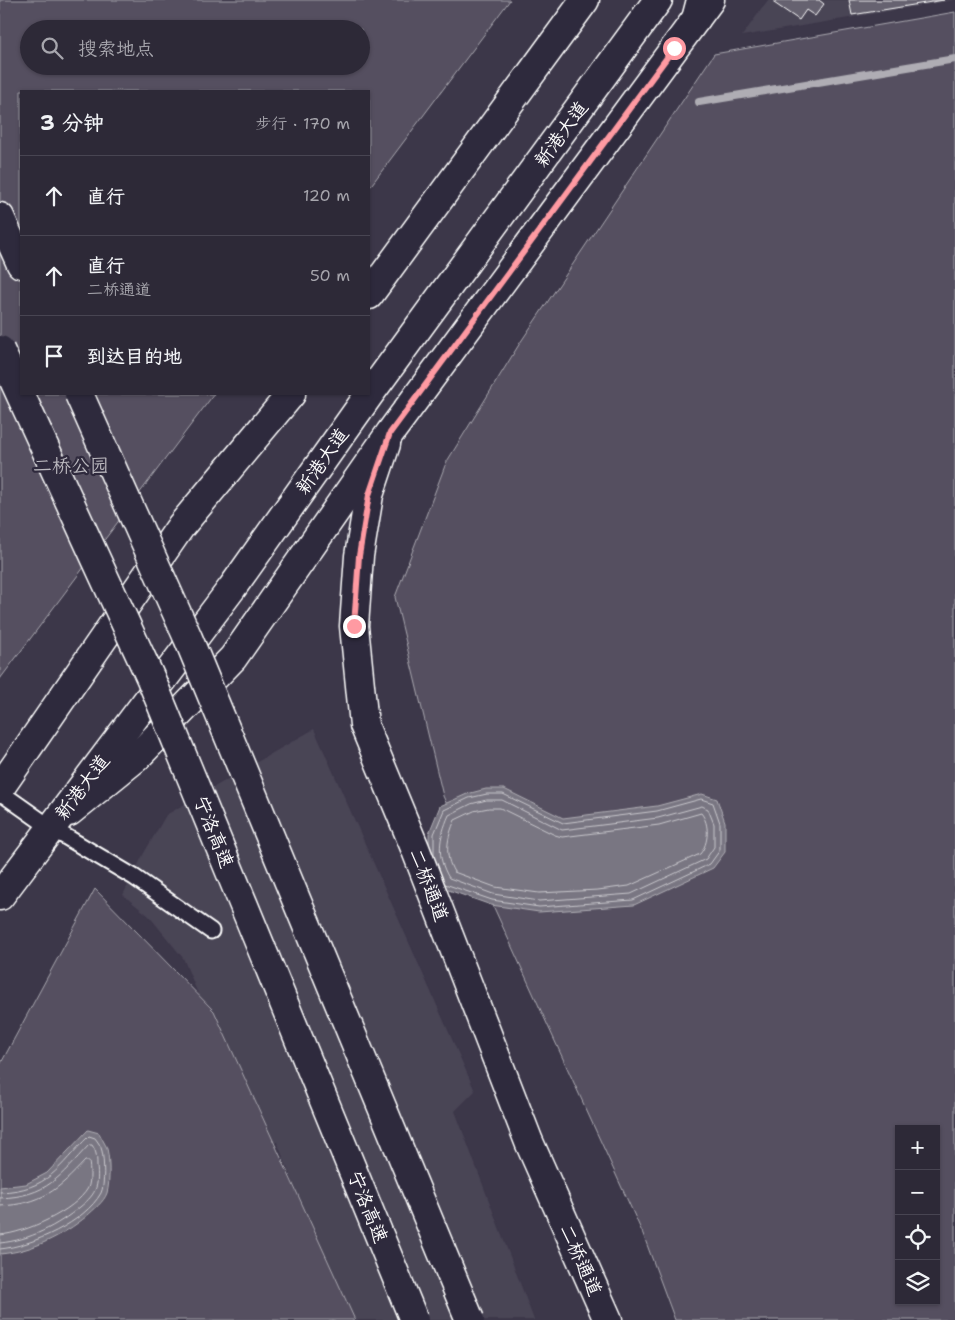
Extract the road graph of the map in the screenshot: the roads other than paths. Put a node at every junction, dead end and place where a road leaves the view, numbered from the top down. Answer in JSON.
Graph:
{"nodes":[{"id":1,"x":585,"y":0,"type":"edge"},
{"id":2,"x":658,"y":0,"type":"edge"},
{"id":3,"x":702,"y":6,"type":"edge"},
{"id":4,"x":0,"y":217,"type":"edge"},
{"id":5,"x":20,"y":262,"type":"edge"},
{"id":6,"x":370,"y":294,"type":"edge"},
{"id":7,"x":0,"y":350,"type":"edge"},
{"id":8,"x":20,"y":394,"type":"edge"},
{"id":9,"x":370,"y":394,"type":"edge"},
{"id":10,"x":21,"y":395,"type":"edge"},
{"id":11,"x":79,"y":395,"type":"edge"},
{"id":12,"x":290,"y":395,"type":"edge"},
{"id":13,"x":369,"y":395,"type":"edge"},
{"id":14,"x":390,"y":433,"type":"junction"},
{"id":15,"x":0,"y":790,"type":"edge"},
{"id":16,"x":51,"y":828,"type":"junction"},
{"id":17,"x":0,"y":896,"type":"edge"},
{"id":18,"x":212,"y":930,"type":"dead end"},
{"id":19,"x":414,"y":1320,"type":"edge"},
{"id":20,"x":470,"y":1320,"type":"edge"},
{"id":21,"x":608,"y":1320,"type":"edge"}],
"edges":[{"from":1,"to":6,"type":"main road"},
{"from":2,"to":9,"type":"main road","name":"新港大道"},
{"from":3,"to":14,"type":"main road"},
{"from":4,"to":5,"type":"main road"},
{"from":7,"to":8,"type":"main road","name":"宁洛高速","bridge":true},
{"from":10,"to":19,"type":"main road","name":"宁洛高速","bridge":true},
{"from":11,"to":20,"type":"main road","bridge":true},
{"from":12,"to":15,"type":"main road"},
{"from":13,"to":16,"type":"main road","name":"新港大道"},
{"from":14,"to":16,"type":"main road"},
{"from":14,"to":21,"type":"main road","name":"二桥通道"},
{"from":15,"to":16,"type":"lane"},
{"from":16,"to":17,"type":"main road","name":"新港大道"},
{"from":16,"to":18,"type":"lane"}]}
